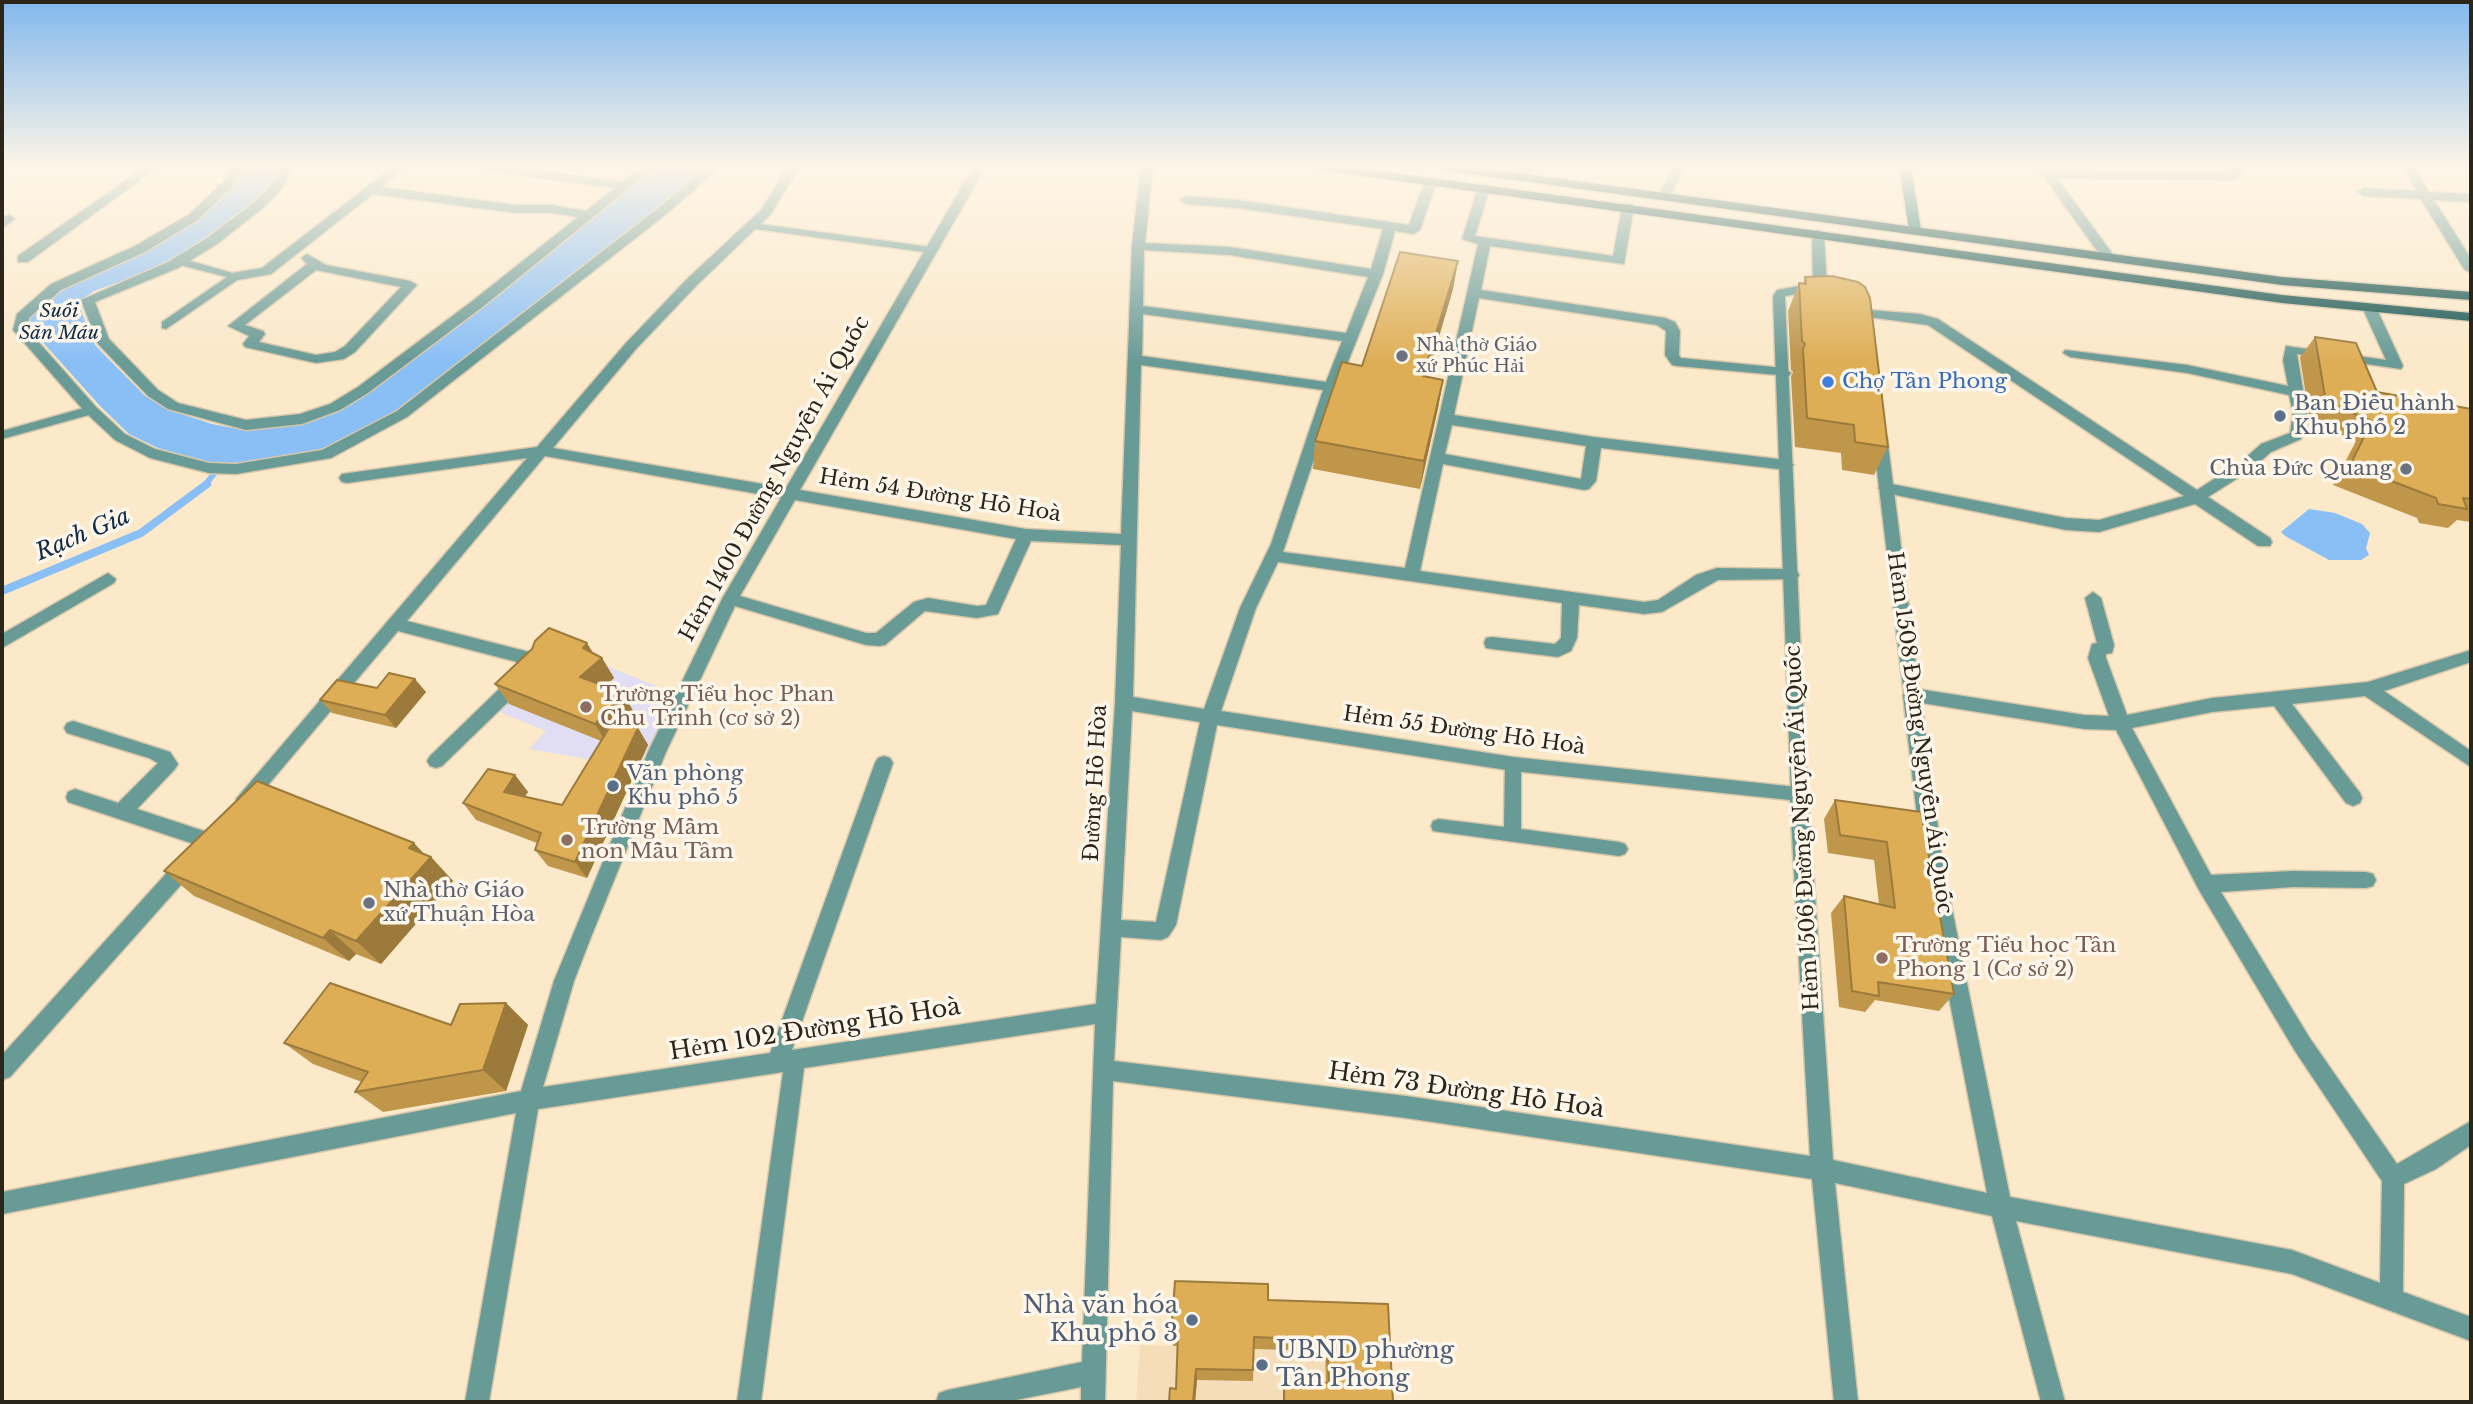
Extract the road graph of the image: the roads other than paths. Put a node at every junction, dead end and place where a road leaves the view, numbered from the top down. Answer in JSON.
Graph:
{"nodes":[{"id":1,"x":61,"y":232,"type":"edge"},
{"id":2,"x":169,"y":232,"type":"edge"},
{"id":3,"x":227,"y":232,"type":"edge"},
{"id":4,"x":319,"y":232,"type":"edge"},
{"id":5,"x":568,"y":232,"type":"edge"},
{"id":6,"x":636,"y":232,"type":"edge"},
{"id":7,"x":746,"y":232,"type":"edge"},
{"id":8,"x":793,"y":232,"type":"edge"},
{"id":9,"x":942,"y":232,"type":"edge"},
{"id":10,"x":1140,"y":232,"type":"edge"},
{"id":11,"x":1388,"y":232,"type":"edge"},
{"id":12,"x":1470,"y":232,"type":"edge"},
{"id":13,"x":1624,"y":232,"type":"edge"},
{"id":14,"x":1801,"y":232,"type":"edge"},
{"id":15,"x":1915,"y":232,"type":"edge"},
{"id":16,"x":1926,"y":232,"type":"edge"},
{"id":17,"x":2090,"y":232,"type":"edge"},
{"id":18,"x":2448,"y":232,"type":"edge"},
{"id":19,"x":1818,"y":234,"type":"junction"},
{"id":20,"x":1485,"y":241,"type":"junction"},
{"id":21,"x":1138,"y":246,"type":"junction"},
{"id":22,"x":1917,"y":248,"type":"junction"},
{"id":23,"x":140,"y":249,"type":"junction"},
{"id":24,"x":296,"y":249,"type":"junction"},
{"id":25,"x":931,"y":250,"type":"junction"},
{"id":26,"x":2108,"y":257,"type":"junction"},
{"id":27,"x":23,"y":259,"type":"dead end"},
{"id":28,"x":176,"y":264,"type":"junction"},
{"id":29,"x":313,"y":265,"type":"junction"},
{"id":30,"x":2471,"y":269,"type":"edge"},
{"id":31,"x":1376,"y":274,"type":"junction"},
{"id":32,"x":237,"y":276,"type":"junction"},
{"id":33,"x":1824,"y":289,"type":"joint"},
{"id":34,"x":1473,"y":293,"type":"junction"},
{"id":35,"x":2471,"y":296,"type":"edge"},
{"id":36,"x":1847,"y":304,"type":"edge"},
{"id":37,"x":1137,"y":309,"type":"junction"},
{"id":38,"x":2370,"y":309,"type":"junction"},
{"id":39,"x":2471,"y":317,"type":"edge"},
{"id":40,"x":1863,"y":319,"type":"joint"},
{"id":41,"x":21,"y":324,"type":"junction"},
{"id":42,"x":166,"y":325,"type":"dead end"},
{"id":43,"x":2,"y":327,"type":"edge"},
{"id":44,"x":1352,"y":338,"type":"junction"},
{"id":45,"x":2070,"y":353,"type":"dead end"},
{"id":46,"x":1136,"y":360,"type":"junction"},
{"id":47,"x":1784,"y":373,"type":"junction"},
{"id":48,"x":1331,"y":387,"type":"junction"},
{"id":49,"x":2296,"y":392,"type":"junction"},
{"id":50,"x":91,"y":410,"type":"junction"},
{"id":51,"x":1446,"y":419,"type":"junction"},
{"id":52,"x":1878,"y":422,"type":"edge"},
{"id":53,"x":2,"y":435,"type":"edge"},
{"id":54,"x":1594,"y":442,"type":"junction"},
{"id":55,"x":543,"y":451,"type":"junction"},
{"id":56,"x":1437,"y":458,"type":"junction"},
{"id":57,"x":1786,"y":466,"type":"junction"},
{"id":58,"x":347,"y":478,"type":"dead end"},
{"id":59,"x":1886,"y":488,"type":"junction"},
{"id":60,"x":789,"y":493,"type":"junction"},
{"id":61,"x":2196,"y":498,"type":"junction"},
{"id":62,"x":1026,"y":534,"type":"junction"},
{"id":63,"x":1127,"y":540,"type":"junction"},
{"id":64,"x":2264,"y":542,"type":"dead end"},
{"id":65,"x":1274,"y":556,"type":"junction"},
{"id":66,"x":1791,"y":575,"type":"junction"},
{"id":67,"x":1412,"y":577,"type":"junction"},
{"id":68,"x":108,"y":579,"type":"dead end"},
{"id":69,"x":1571,"y":597,"type":"junction"},
{"id":70,"x":730,"y":598,"type":"junction"},
{"id":71,"x":2093,"y":598,"type":"dead end"},
{"id":72,"x":395,"y":624,"type":"junction"},
{"id":73,"x":2,"y":642,"type":"edge"},
{"id":74,"x":1492,"y":643,"type":"dead end"},
{"id":75,"x":2471,"y":656,"type":"edge"},
{"id":76,"x":2368,"y":689,"type":"junction"},
{"id":77,"x":1912,"y":695,"type":"junction"},
{"id":78,"x":2278,"y":698,"type":"junction"},
{"id":79,"x":1124,"y":703,"type":"junction"},
{"id":80,"x":1210,"y":718,"type":"junction"},
{"id":81,"x":2122,"y":723,"type":"junction"},
{"id":82,"x":73,"y":728,"type":"dead end"},
{"id":83,"x":2471,"y":760,"type":"edge"},
{"id":84,"x":436,"y":761,"type":"dead end"},
{"id":85,"x":884,"y":763,"type":"dead end"},
{"id":86,"x":1513,"y":764,"type":"junction"},
{"id":87,"x":1798,"y":793,"type":"junction"},
{"id":88,"x":75,"y":797,"type":"dead end"},
{"id":89,"x":2353,"y":798,"type":"dead end"},
{"id":90,"x":236,"y":810,"type":"edge"},
{"id":91,"x":122,"y":811,"type":"junction"},
{"id":92,"x":1438,"y":827,"type":"dead end"},
{"id":93,"x":1512,"y":835,"type":"junction"},
{"id":94,"x":1619,"y":849,"type":"dead end"},
{"id":95,"x":2366,"y":880,"type":"dead end"},
{"id":96,"x":2206,"y":884,"type":"junction"},
{"id":97,"x":1111,"y":928,"type":"junction"},
{"id":98,"x":1108,"y":1012,"type":"junction"},
{"id":99,"x":786,"y":1061,"type":"junction"},
{"id":100,"x":2,"y":1070,"type":"edge"},
{"id":101,"x":1103,"y":1070,"type":"junction"},
{"id":102,"x":529,"y":1100,"type":"junction"},
{"id":103,"x":2471,"y":1132,"type":"edge"},
{"id":104,"x":1822,"y":1169,"type":"junction"},
{"id":105,"x":2393,"y":1178,"type":"junction"},
{"id":106,"x":2,"y":1203,"type":"edge"},
{"id":107,"x":2001,"y":1207,"type":"junction"},
{"id":108,"x":2392,"y":1299,"type":"junction"},
{"id":109,"x":2471,"y":1329,"type":"edge"},
{"id":110,"x":1094,"y":1372,"type":"junction"},
{"id":111,"x":478,"y":1402,"type":"edge"},
{"id":112,"x":749,"y":1402,"type":"edge"},
{"id":113,"x":948,"y":1402,"type":"edge"},
{"id":114,"x":1093,"y":1402,"type":"edge"},
{"id":115,"x":1846,"y":1402,"type":"edge"},
{"id":116,"x":2053,"y":1402,"type":"edge"}],
"edges":[{"from":1,"to":27,"type":"street"},
{"from":2,"to":23,"type":"street"},
{"from":3,"to":28,"type":"street"},
{"from":4,"to":24,"type":"street"},
{"from":5,"to":28,"type":"street"},
{"from":6,"to":50,"type":"street"},
{"from":7,"to":55,"type":"street"},
{"from":8,"to":25,"type":"lane"},
{"from":9,"to":25,"type":"street","name":"Hẻm 1400 Đường Nguyễn Ái Quốc"},
{"from":10,"to":21,"type":"street","name":"Đường Hồ Hòa"},
{"from":11,"to":31,"type":"street"},
{"from":12,"to":20,"type":"street"},
{"from":13,"to":20,"type":"street"},
{"from":14,"to":19,"type":"main road"},
{"from":15,"to":22,"type":"main road"},
{"from":16,"to":26,"type":"main road"},
{"from":17,"to":26,"type":"street"},
{"from":18,"to":30,"type":"street"},
{"from":19,"to":22,"type":"main road"},
{"from":19,"to":33,"type":"street"},
{"from":20,"to":34,"type":"street"},
{"from":21,"to":31,"type":"street"},
{"from":21,"to":37,"type":"street","name":"Đường Hồ Hòa"},
{"from":22,"to":38,"type":"main road"},
{"from":23,"to":28,"type":"street"},
{"from":23,"to":41,"type":"street"},
{"from":24,"to":29,"type":"street"},
{"from":24,"to":32,"type":"street"},
{"from":25,"to":60,"type":"street","name":"Hẻm 1400 Đường Nguyễn Ái Quốc"},
{"from":26,"to":35,"type":"main road"},
{"from":28,"to":32,"type":"lane"},
{"from":29,"to":29,"type":"street"},
{"from":31,"to":44,"type":"street"},
{"from":32,"to":42,"type":"lane"},
{"from":33,"to":47,"type":"lane","name":"Hẻm 1506 Đường Nguyễn Ái Quốc"},
{"from":34,"to":47,"type":"street"},
{"from":34,"to":51,"type":"street"},
{"from":36,"to":40,"type":"lane"},
{"from":37,"to":44,"type":"street"},
{"from":37,"to":46,"type":"street","name":"Đường Hồ Hòa"},
{"from":38,"to":39,"type":"main road"},
{"from":38,"to":49,"type":"street"},
{"from":40,"to":61,"type":"street"},
{"from":41,"to":43,"type":"street"},
{"from":41,"to":50,"type":"street"},
{"from":44,"to":48,"type":"street"},
{"from":45,"to":49,"type":"street"},
{"from":46,"to":48,"type":"street"},
{"from":46,"to":63,"type":"street","name":"Đường Hồ Hòa"},
{"from":47,"to":57,"type":"lane","name":"Hẻm 1506 Đường Nguyễn Ái Quốc"},
{"from":48,"to":65,"type":"street"},
{"from":49,"to":61,"type":"street"},
{"from":50,"to":53,"type":"lane"},
{"from":51,"to":54,"type":"street"},
{"from":51,"to":56,"type":"street"},
{"from":52,"to":59,"type":"lane","name":"Hẻm 1508 Đường Nguyễn Ái Quốc"},
{"from":54,"to":56,"type":"street"},
{"from":54,"to":57,"type":"street"},
{"from":55,"to":58,"type":"street","name":"Hẻm 54 Đường Hồ Hoà"},
{"from":55,"to":60,"type":"street","name":"Hẻm 54 Đường Hồ Hoà"},
{"from":55,"to":72,"type":"street"},
{"from":56,"to":67,"type":"street"},
{"from":57,"to":66,"type":"lane","name":"Hẻm 1506 Đường Nguyễn Ái Quốc"},
{"from":59,"to":61,"type":"street"},
{"from":59,"to":77,"type":"lane","name":"Hẻm 1508 Đường Nguyễn Ái Quốc"},
{"from":60,"to":62,"type":"street","name":"Hẻm 54 Đường Hồ Hoà"},
{"from":60,"to":70,"type":"street","name":"Hẻm 1400 Đường Nguyễn Ái Quốc"},
{"from":61,"to":64,"type":"street"},
{"from":62,"to":63,"type":"street","name":"Hẻm 54 Đường Hồ Hoà"},
{"from":62,"to":70,"type":"street"},
{"from":63,"to":79,"type":"street","name":"Đường Hồ Hòa"},
{"from":65,"to":67,"type":"street"},
{"from":65,"to":80,"type":"street"},
{"from":66,"to":69,"type":"street"},
{"from":66,"to":87,"type":"lane","name":"Hẻm 1506 Đường Nguyễn Ái Quốc"},
{"from":67,"to":69,"type":"street"},
{"from":68,"to":73,"type":"street"},
{"from":69,"to":74,"type":"street"},
{"from":70,"to":102,"type":"street","name":"Hẻm 1400 Đường Nguyễn Ái Quốc"},
{"from":71,"to":81,"type":"street"},
{"from":72,"to":84,"type":"street"},
{"from":72,"to":90,"type":"street"},
{"from":75,"to":76,"type":"street"},
{"from":76,"to":78,"type":"street"},
{"from":76,"to":83,"type":"street"},
{"from":77,"to":81,"type":"street"},
{"from":77,"to":107,"type":"street","name":"Hẻm 1508 Đường Nguyễn Ái Quốc"},
{"from":78,"to":81,"type":"street"},
{"from":78,"to":89,"type":"street"},
{"from":79,"to":80,"type":"street","name":"Hẻm 55 Đường Hồ Hoà"},
{"from":79,"to":97,"type":"street","name":"Đường Hồ Hòa"},
{"from":80,"to":86,"type":"street","name":"Hẻm 55 Đường Hồ Hoà"},
{"from":80,"to":97,"type":"street"},
{"from":81,"to":96,"type":"street"},
{"from":82,"to":91,"type":"street"},
{"from":85,"to":99,"type":"street"},
{"from":86,"to":87,"type":"street","name":"Hẻm 55 Đường Hồ Hoà"},
{"from":86,"to":93,"type":"lane"},
{"from":87,"to":104,"type":"street","name":"Hẻm 1506 Đường Nguyễn Ái Quốc"},
{"from":88,"to":91,"type":"street"},
{"from":91,"to":100,"type":"street"},
{"from":92,"to":93,"type":"lane"},
{"from":93,"to":94,"type":"lane"},
{"from":95,"to":96,"type":"street"},
{"from":96,"to":105,"type":"street"},
{"from":97,"to":98,"type":"street","name":"Đường Hồ Hòa"},
{"from":98,"to":99,"type":"street","name":"Hẻm 102 Đường Hồ Hoà"},
{"from":98,"to":101,"type":"street","name":"Đường Hồ Hòa"},
{"from":99,"to":102,"type":"street","name":"Hẻm 102 Đường Hồ Hoà"},
{"from":99,"to":112,"type":"street"},
{"from":101,"to":104,"type":"street","name":"Hẻm 73 Đường Hồ Hoà"},
{"from":101,"to":110,"type":"street","name":"Đường Hồ Hòa"},
{"from":102,"to":106,"type":"street","name":"Hẻm 102 Đường Hồ Hoà"},
{"from":102,"to":111,"type":"street","name":"Hẻm 1400 Đường Nguyễn Ái Quốc"},
{"from":103,"to":105,"type":"street"},
{"from":104,"to":107,"type":"street","name":"Hẻm 73 Đường Hồ Hoà"},
{"from":104,"to":115,"type":"street","name":"Hẻm 1506 Đường Nguyễn Ái Quốc"},
{"from":105,"to":108,"type":"street"},
{"from":107,"to":108,"type":"street","name":"Hẻm 73 Đường Hồ Hoà"},
{"from":107,"to":116,"type":"street","name":"Hẻm 1508 Đường Nguyễn Ái Quốc"},
{"from":108,"to":109,"type":"street","name":"Hẻm 73 Đường Hồ Hoà"},
{"from":110,"to":113,"type":"street"},
{"from":110,"to":114,"type":"street","name":"Đường Hồ Hòa"}]}
